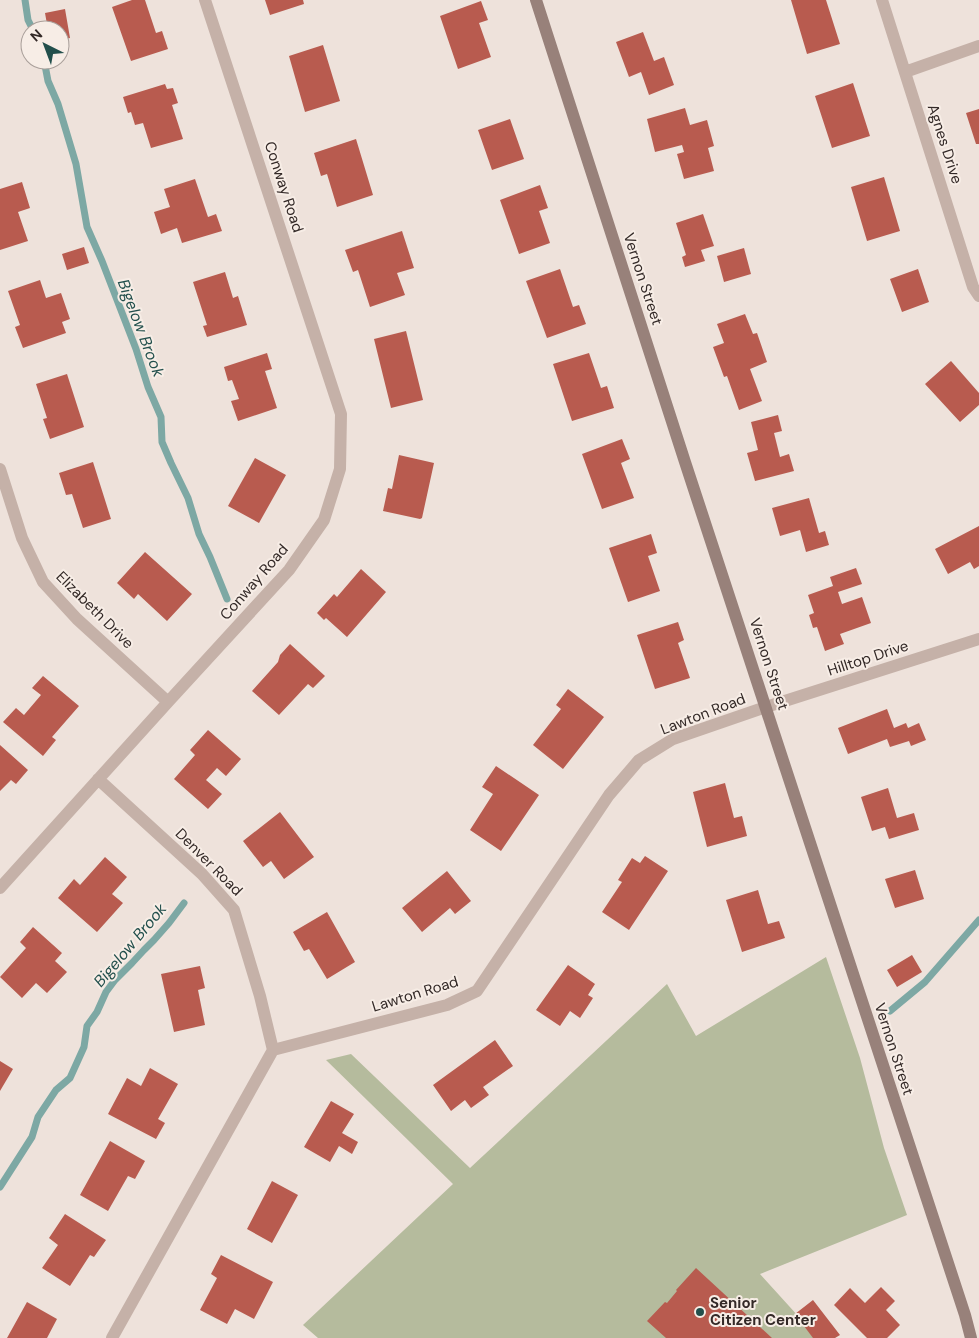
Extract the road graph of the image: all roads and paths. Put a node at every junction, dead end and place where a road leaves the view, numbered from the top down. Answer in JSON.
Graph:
{"nodes":[{"id":1,"x":205,"y":0,"type":"edge"},
{"id":2,"x":536,"y":0,"type":"edge"},
{"id":3,"x":882,"y":0,"type":"edge"},
{"id":4,"x":979,"y":46,"type":"edge"},
{"id":5,"x":905,"y":72,"type":"junction"},
{"id":6,"x":979,"y":296,"type":"edge"},
{"id":7,"x":0,"y":470,"type":"edge"},
{"id":8,"x":979,"y":640,"type":"edge"},
{"id":9,"x":168,"y":702,"type":"junction"},
{"id":10,"x":766,"y":708,"type":"junction"},
{"id":11,"x":98,"y":779,"type":"junction"},
{"id":12,"x":0,"y":888,"type":"edge"},
{"id":13,"x":273,"y":1050,"type":"junction"},
{"id":14,"x":112,"y":1338,"type":"edge"},
{"id":15,"x":971,"y":1338,"type":"edge"}],
"edges":[{"from":1,"to":9,"type":"street","name":"Conway Road"},
{"from":2,"to":10,"type":"street","name":"Vernon Street"},
{"from":3,"to":5,"type":"street","name":"Agnes Drive"},
{"from":4,"to":5,"type":"street"},
{"from":5,"to":6,"type":"street","name":"Agnes Drive"},
{"from":7,"to":9,"type":"street","name":"Elizabeth Drive"},
{"from":8,"to":10,"type":"street","name":"Hilltop Drive"},
{"from":9,"to":11,"type":"street","name":"Conway Road"},
{"from":10,"to":13,"type":"street","name":"Lawton Road"},
{"from":10,"to":15,"type":"street","name":"Vernon Street"},
{"from":11,"to":12,"type":"street","name":"Conway Road"},
{"from":11,"to":13,"type":"street","name":"Denver Road"},
{"from":13,"to":14,"type":"street"}]}
